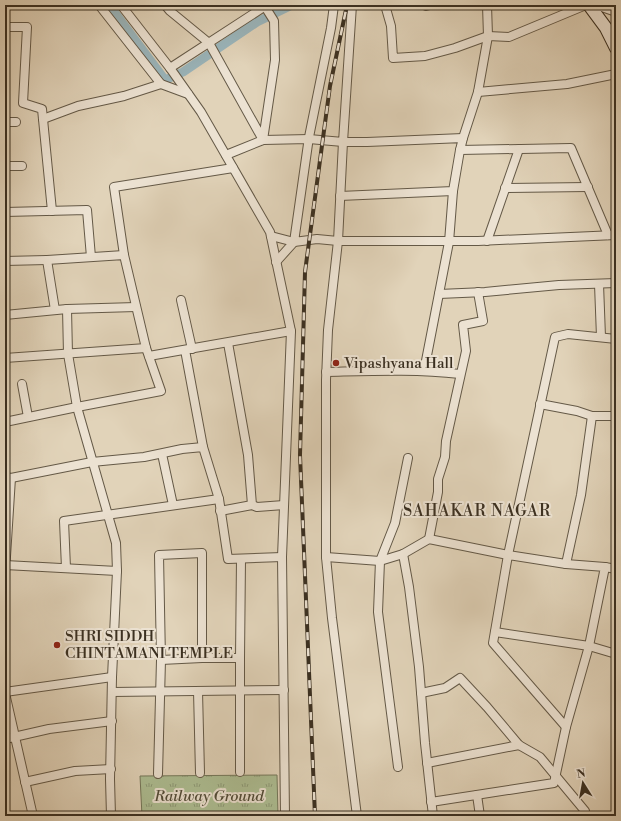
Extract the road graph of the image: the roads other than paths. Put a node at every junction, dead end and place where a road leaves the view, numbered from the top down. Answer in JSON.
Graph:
{"nodes":[{"id":1,"x":100,"y":5,"type":"edge"},
{"id":2,"x":121,"y":5,"type":"edge"},
{"id":3,"x":165,"y":5,"type":"edge"},
{"id":4,"x":265,"y":5,"type":"edge"},
{"id":5,"x":334,"y":5,"type":"edge"},
{"id":6,"x":352,"y":5,"type":"edge"},
{"id":7,"x":385,"y":5,"type":"edge"},
{"id":8,"x":487,"y":5,"type":"edge"},
{"id":9,"x":587,"y":5,"type":"edge"},
{"id":10,"x":596,"y":5,"type":"edge"},
{"id":11,"x":616,"y":12,"type":"edge"},
{"id":12,"x":5,"y":27,"type":"edge"},
{"id":13,"x":488,"y":36,"type":"junction"},
{"id":14,"x":208,"y":42,"type":"junction"},
{"id":15,"x":616,"y":48,"type":"edge"},
{"id":16,"x":170,"y":68,"type":"junction"},
{"id":17,"x":616,"y":74,"type":"edge"},
{"id":18,"x":160,"y":84,"type":"junction"},
{"id":19,"x":478,"y":92,"type":"junction"},
{"id":20,"x":188,"y":94,"type":"junction"},
{"id":21,"x":42,"y":119,"type":"junction"},
{"id":22,"x":5,"y":122,"type":"edge"},
{"id":23,"x":16,"y":122,"type":"dead end"},
{"id":24,"x":463,"y":138,"type":"junction"},
{"id":25,"x":309,"y":139,"type":"junction"},
{"id":26,"x":263,"y":140,"type":"junction"},
{"id":27,"x":343,"y":142,"type":"junction"},
{"id":28,"x":519,"y":149,"type":"junction"},
{"id":29,"x":460,"y":150,"type":"junction"},
{"id":30,"x":226,"y":156,"type":"junction"},
{"id":31,"x":5,"y":166,"type":"edge"},
{"id":32,"x":22,"y":166,"type":"dead end"},
{"id":33,"x":233,"y":168,"type":"junction"},
{"id":34,"x":588,"y":187,"type":"junction"},
{"id":35,"x":505,"y":188,"type":"junction"},
{"id":36,"x":453,"y":191,"type":"junction"},
{"id":37,"x":340,"y":196,"type":"junction"},
{"id":38,"x":52,"y":210,"type":"junction"},
{"id":39,"x":5,"y":212,"type":"edge"},
{"id":40,"x":612,"y":235,"type":"edge"},
{"id":41,"x":270,"y":236,"type":"junction"},
{"id":42,"x":338,"y":241,"type":"junction"},
{"id":43,"x":487,"y":241,"type":"junction"},
{"id":44,"x":294,"y":242,"type":"junction"},
{"id":45,"x":449,"y":242,"type":"junction"},
{"id":46,"x":124,"y":255,"type":"junction"},
{"id":47,"x":91,"y":257,"type":"junction"},
{"id":48,"x":46,"y":260,"type":"junction"},
{"id":49,"x":5,"y":262,"type":"edge"},
{"id":50,"x":276,"y":262,"type":"junction"},
{"id":51,"x":616,"y":283,"type":"edge"},
{"id":52,"x":599,"y":284,"type":"junction"},
{"id":53,"x":478,"y":292,"type":"junction"},
{"id":54,"x":438,"y":294,"type":"junction"},
{"id":55,"x":181,"y":300,"type":"dead end"},
{"id":56,"x":136,"y":307,"type":"junction"},
{"id":57,"x":67,"y":309,"type":"junction"},
{"id":58,"x":55,"y":310,"type":"junction"},
{"id":59,"x":5,"y":315,"type":"edge"},
{"id":60,"x":291,"y":331,"type":"junction"},
{"id":61,"x":601,"y":337,"type":"junction"},
{"id":62,"x":616,"y":339,"type":"edge"},
{"id":63,"x":228,"y":343,"type":"junction"},
{"id":64,"x":146,"y":348,"type":"junction"},
{"id":65,"x":188,"y":349,"type":"junction"},
{"id":66,"x":68,"y":354,"type":"junction"},
{"id":67,"x":149,"y":356,"type":"junction"},
{"id":68,"x":5,"y":358,"type":"edge"},
{"id":69,"x":424,"y":370,"type":"junction"},
{"id":70,"x":326,"y":372,"type":"junction"},
{"id":71,"x":460,"y":374,"type":"junction"},
{"id":72,"x":22,"y":384,"type":"dead end"},
{"id":73,"x":540,"y":404,"type":"junction"},
{"id":74,"x":77,"y":408,"type":"junction"},
{"id":75,"x":592,"y":416,"type":"junction"},
{"id":76,"x":616,"y":416,"type":"edge"},
{"id":77,"x":28,"y":417,"type":"junction"},
{"id":78,"x":5,"y":422,"type":"edge"},
{"id":79,"x":203,"y":446,"type":"junction"},
{"id":80,"x":162,"y":454,"type":"junction"},
{"id":81,"x":408,"y":458,"type":"dead end"},
{"id":82,"x":92,"y":462,"type":"junction"},
{"id":83,"x":8,"y":477,"type":"edge"},
{"id":84,"x":219,"y":499,"type":"junction"},
{"id":85,"x":173,"y":505,"type":"junction"},
{"id":86,"x":252,"y":505,"type":"junction"},
{"id":87,"x":284,"y":505,"type":"junction"},
{"id":88,"x":220,"y":511,"type":"junction"},
{"id":89,"x":108,"y":514,"type":"junction"},
{"id":90,"x":429,"y":539,"type":"junction"},
{"id":91,"x":403,"y":554,"type":"junction"},
{"id":92,"x":508,"y":555,"type":"junction"},
{"id":93,"x":282,"y":557,"type":"junction"},
{"id":94,"x":326,"y":557,"type":"junction"},
{"id":95,"x":241,"y":559,"type":"junction"},
{"id":96,"x":380,"y":561,"type":"junction"},
{"id":97,"x":566,"y":564,"type":"junction"},
{"id":98,"x":5,"y":565,"type":"edge"},
{"id":99,"x":605,"y":567,"type":"junction"},
{"id":100,"x":66,"y":568,"type":"junction"},
{"id":101,"x":616,"y":569,"type":"edge"},
{"id":102,"x":117,"y":571,"type":"junction"},
{"id":103,"x":5,"y":572,"type":"edge"},
{"id":104,"x":494,"y":632,"type":"junction"},
{"id":105,"x":589,"y":646,"type":"junction"},
{"id":106,"x":616,"y":654,"type":"edge"},
{"id":107,"x":202,"y":658,"type":"junction"},
{"id":108,"x":240,"y":658,"type":"junction"},
{"id":109,"x":160,"y":660,"type":"junction"},
{"id":110,"x":112,"y":678,"type":"junction"},
{"id":111,"x":241,"y":690,"type":"junction"},
{"id":112,"x":284,"y":690,"type":"junction"},
{"id":113,"x":160,"y":691,"type":"junction"},
{"id":114,"x":198,"y":691,"type":"junction"},
{"id":115,"x":5,"y":692,"type":"edge"},
{"id":116,"x":112,"y":692,"type":"junction"},
{"id":117,"x":421,"y":693,"type":"junction"},
{"id":118,"x":112,"y":721,"type":"junction"},
{"id":119,"x":566,"y":727,"type":"junction"},
{"id":120,"x":15,"y":737,"type":"junction"},
{"id":121,"x":5,"y":739,"type":"edge"},
{"id":122,"x":519,"y":745,"type":"junction"},
{"id":123,"x":427,"y":763,"type":"junction"},
{"id":124,"x":398,"y":767,"type":"dead end"},
{"id":125,"x":111,"y":768,"type":"junction"},
{"id":126,"x":240,"y":772,"type":"dead end"},
{"id":127,"x":200,"y":773,"type":"dead end"},
{"id":128,"x":158,"y":774,"type":"dead end"},
{"id":129,"x":555,"y":776,"type":"junction"},
{"id":130,"x":25,"y":782,"type":"junction"},
{"id":131,"x":477,"y":795,"type":"junction"},
{"id":132,"x":431,"y":802,"type":"junction"},
{"id":133,"x":33,"y":816,"type":"edge"},
{"id":134,"x":111,"y":816,"type":"edge"},
{"id":135,"x":285,"y":816,"type":"edge"},
{"id":136,"x":357,"y":816,"type":"edge"},
{"id":137,"x":433,"y":816,"type":"edge"},
{"id":138,"x":480,"y":816,"type":"edge"},
{"id":139,"x":584,"y":816,"type":"edge"}],
"edges":[{"from":1,"to":18,"type":"street"},
{"from":2,"to":16,"type":"street"},
{"from":3,"to":14,"type":"street"},
{"from":4,"to":14,"type":"street"},
{"from":4,"to":26,"type":"street"},
{"from":5,"to":25,"type":"street"},
{"from":6,"to":27,"type":"street"},
{"from":7,"to":13,"type":"street"},
{"from":8,"to":13,"type":"street"},
{"from":9,"to":13,"type":"street"},
{"from":9,"to":15,"type":"street"},
{"from":10,"to":11,"type":"street"},
{"from":12,"to":21,"type":"street"},
{"from":13,"to":19,"type":"street"},
{"from":14,"to":16,"type":"street"},
{"from":14,"to":26,"type":"street"},
{"from":16,"to":20,"type":"street"},
{"from":17,"to":19,"type":"street"},
{"from":18,"to":20,"type":"street"},
{"from":18,"to":21,"type":"street"},
{"from":19,"to":24,"type":"street"},
{"from":20,"to":30,"type":"street"},
{"from":21,"to":38,"type":"street"},
{"from":22,"to":23,"type":"street"},
{"from":24,"to":27,"type":"street"},
{"from":24,"to":29,"type":"street"},
{"from":25,"to":26,"type":"street"},
{"from":25,"to":27,"type":"street"},
{"from":25,"to":44,"type":"street"},
{"from":26,"to":30,"type":"street"},
{"from":27,"to":37,"type":"street"},
{"from":28,"to":29,"type":"street"},
{"from":28,"to":34,"type":"street"},
{"from":28,"to":35,"type":"street"},
{"from":29,"to":36,"type":"street"},
{"from":30,"to":33,"type":"street"},
{"from":31,"to":32,"type":"street"},
{"from":33,"to":41,"type":"street"},
{"from":33,"to":46,"type":"street"},
{"from":34,"to":35,"type":"street"},
{"from":34,"to":40,"type":"street"},
{"from":35,"to":43,"type":"street"},
{"from":36,"to":37,"type":"street"},
{"from":36,"to":45,"type":"street"},
{"from":37,"to":42,"type":"street"},
{"from":38,"to":39,"type":"street"},
{"from":38,"to":47,"type":"street"},
{"from":40,"to":43,"type":"street"},
{"from":41,"to":44,"type":"street"},
{"from":41,"to":50,"type":"street"},
{"from":42,"to":44,"type":"street"},
{"from":42,"to":45,"type":"street"},
{"from":42,"to":70,"type":"street"},
{"from":43,"to":45,"type":"street"},
{"from":44,"to":50,"type":"street"},
{"from":45,"to":54,"type":"street"},
{"from":46,"to":47,"type":"street"},
{"from":46,"to":56,"type":"street"},
{"from":47,"to":48,"type":"street"},
{"from":48,"to":49,"type":"street"},
{"from":48,"to":58,"type":"street"},
{"from":50,"to":60,"type":"street"},
{"from":51,"to":52,"type":"street"},
{"from":52,"to":53,"type":"street"},
{"from":52,"to":61,"type":"street"},
{"from":53,"to":54,"type":"street"},
{"from":53,"to":71,"type":"street"},
{"from":54,"to":69,"type":"street"},
{"from":55,"to":65,"type":"street"},
{"from":56,"to":57,"type":"street"},
{"from":56,"to":64,"type":"street"},
{"from":57,"to":58,"type":"street"},
{"from":57,"to":66,"type":"street"},
{"from":58,"to":59,"type":"street"},
{"from":60,"to":63,"type":"street"},
{"from":60,"to":87,"type":"street"},
{"from":61,"to":62,"type":"street"},
{"from":61,"to":73,"type":"street"},
{"from":63,"to":65,"type":"street"},
{"from":63,"to":86,"type":"street"},
{"from":64,"to":66,"type":"street"},
{"from":64,"to":67,"type":"street"},
{"from":65,"to":67,"type":"street"},
{"from":65,"to":79,"type":"street"},
{"from":66,"to":68,"type":"street"},
{"from":66,"to":74,"type":"street"},
{"from":67,"to":74,"type":"street"},
{"from":69,"to":70,"type":"street"},
{"from":69,"to":71,"type":"street"},
{"from":70,"to":94,"type":"street"},
{"from":71,"to":90,"type":"street"},
{"from":72,"to":77,"type":"street"},
{"from":73,"to":75,"type":"street"},
{"from":73,"to":92,"type":"street"},
{"from":74,"to":77,"type":"street"},
{"from":74,"to":82,"type":"street"},
{"from":75,"to":76,"type":"street"},
{"from":75,"to":97,"type":"street"},
{"from":77,"to":78,"type":"street"},
{"from":79,"to":80,"type":"street"},
{"from":79,"to":84,"type":"street"},
{"from":80,"to":82,"type":"street"},
{"from":80,"to":85,"type":"street"},
{"from":81,"to":96,"type":"street"},
{"from":82,"to":83,"type":"street"},
{"from":82,"to":89,"type":"street"},
{"from":83,"to":98,"type":"street"},
{"from":84,"to":85,"type":"street"},
{"from":84,"to":88,"type":"street"},
{"from":85,"to":89,"type":"street"},
{"from":86,"to":87,"type":"street"},
{"from":86,"to":88,"type":"street"},
{"from":87,"to":93,"type":"street"},
{"from":88,"to":95,"type":"street"},
{"from":89,"to":100,"type":"street"},
{"from":89,"to":102,"type":"street"},
{"from":90,"to":91,"type":"street"},
{"from":90,"to":92,"type":"street"},
{"from":91,"to":96,"type":"street"},
{"from":91,"to":117,"type":"street"},
{"from":92,"to":97,"type":"street"},
{"from":92,"to":104,"type":"street"},
{"from":93,"to":95,"type":"street"},
{"from":93,"to":112,"type":"street"},
{"from":94,"to":96,"type":"street"},
{"from":94,"to":136,"type":"street"},
{"from":95,"to":108,"type":"street"},
{"from":96,"to":124,"type":"street"},
{"from":97,"to":99,"type":"street"},
{"from":98,"to":100,"type":"street"},
{"from":98,"to":103,"type":"street"},
{"from":99,"to":101,"type":"street"},
{"from":99,"to":105,"type":"street"},
{"from":100,"to":102,"type":"street"},
{"from":102,"to":110,"type":"street"},
{"from":104,"to":105,"type":"street"},
{"from":104,"to":119,"type":"street"},
{"from":105,"to":106,"type":"street"},
{"from":105,"to":119,"type":"street"},
{"from":107,"to":108,"type":"street"},
{"from":107,"to":109,"type":"street"},
{"from":107,"to":109,"type":"street"},
{"from":108,"to":111,"type":"street"},
{"from":109,"to":113,"type":"street"},
{"from":110,"to":115,"type":"street"},
{"from":110,"to":116,"type":"street"},
{"from":111,"to":112,"type":"street"},
{"from":111,"to":114,"type":"street"},
{"from":111,"to":126,"type":"street"},
{"from":112,"to":135,"type":"street"},
{"from":113,"to":114,"type":"street"},
{"from":113,"to":116,"type":"street"},
{"from":113,"to":128,"type":"street"},
{"from":114,"to":127,"type":"street"},
{"from":115,"to":120,"type":"street"},
{"from":116,"to":118,"type":"street"},
{"from":117,"to":122,"type":"street"},
{"from":117,"to":123,"type":"street"},
{"from":118,"to":120,"type":"street"},
{"from":118,"to":125,"type":"street"},
{"from":119,"to":129,"type":"street"},
{"from":120,"to":121,"type":"street"},
{"from":120,"to":130,"type":"street"},
{"from":122,"to":123,"type":"street"},
{"from":122,"to":129,"type":"street"},
{"from":123,"to":132,"type":"street"},
{"from":125,"to":130,"type":"street"},
{"from":125,"to":134,"type":"street"},
{"from":129,"to":131,"type":"street"},
{"from":129,"to":139,"type":"street"},
{"from":130,"to":133,"type":"street"},
{"from":131,"to":132,"type":"street"},
{"from":131,"to":138,"type":"street"},
{"from":132,"to":137,"type":"street"}]}
